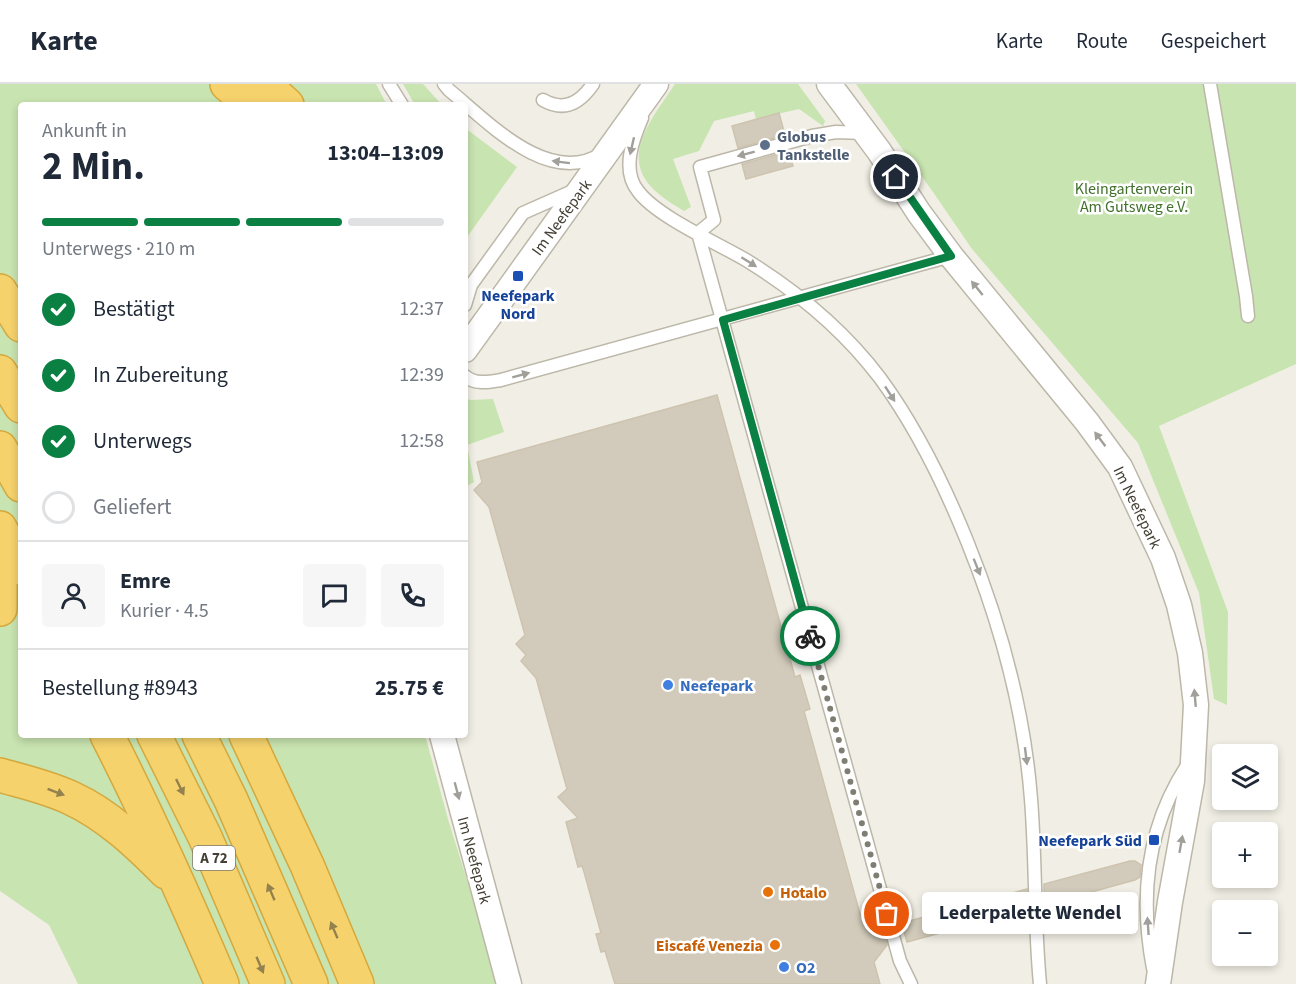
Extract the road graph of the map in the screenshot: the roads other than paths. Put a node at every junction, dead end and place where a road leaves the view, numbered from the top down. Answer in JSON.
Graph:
{"nodes":[{"id":1,"x":227,"y":84,"type":"edge"},
{"id":2,"x":264,"y":84,"type":"edge"},
{"id":3,"x":389,"y":84,"type":"edge"},
{"id":4,"x":444,"y":84,"type":"edge"},
{"id":5,"x":593,"y":84,"type":"edge"},
{"id":6,"x":829,"y":84,"type":"edge"},
{"id":7,"x":1210,"y":84,"type":"edge"},
{"id":8,"x":654,"y":88,"type":"edge"},
{"id":9,"x":543,"y":100,"type":"dead end"},
{"id":10,"x":247,"y":102,"type":"edge"},
{"id":11,"x":284,"y":102,"type":"edge"},
{"id":12,"x":400,"y":102,"type":"edge"},
{"id":13,"x":464,"y":102,"type":"edge"},
{"id":14,"x":468,"y":105,"type":"edge"},
{"id":15,"x":865,"y":133,"type":"junction"},
{"id":16,"x":614,"y":144,"type":"junction"},
{"id":17,"x":584,"y":186,"type":"junction"},
{"id":18,"x":698,"y":232,"type":"junction"},
{"id":19,"x":951,"y":256,"type":"junction"},
{"id":20,"x":0,"y":291,"type":"edge"},
{"id":21,"x":468,"y":295,"type":"edge"},
{"id":22,"x":802,"y":298,"type":"junction"},
{"id":23,"x":1248,"y":316,"type":"dead end"},
{"id":24,"x":18,"y":320,"type":"edge"},
{"id":25,"x":723,"y":320,"type":"junction"},
{"id":26,"x":468,"y":346,"type":"edge"},
{"id":27,"x":0,"y":372,"type":"edge"},
{"id":28,"x":468,"y":378,"type":"edge"},
{"id":29,"x":18,"y":401,"type":"edge"},
{"id":30,"x":0,"y":448,"type":"edge"},
{"id":31,"x":18,"y":480,"type":"edge"},
{"id":32,"x":0,"y":528,"type":"edge"},
{"id":33,"x":18,"y":562,"type":"edge"},
{"id":34,"x":0,"y":576,"type":"edge"},
{"id":35,"x":0,"y":609,"type":"edge"},
{"id":36,"x":109,"y":738,"type":"edge"},
{"id":37,"x":156,"y":738,"type":"edge"},
{"id":38,"x":200,"y":738,"type":"edge"},
{"id":39,"x":248,"y":738,"type":"edge"},
{"id":40,"x":252,"y":738,"type":"edge"},
{"id":41,"x":443,"y":738,"type":"edge"},
{"id":42,"x":262,"y":767,"type":"junction"},
{"id":43,"x":0,"y":775,"type":"edge"},
{"id":44,"x":181,"y":887,"type":"junction"},
{"id":45,"x":222,"y":984,"type":"edge"},
{"id":46,"x":268,"y":984,"type":"edge"},
{"id":47,"x":311,"y":984,"type":"edge"},
{"id":48,"x":357,"y":984,"type":"edge"},
{"id":49,"x":509,"y":984,"type":"edge"},
{"id":50,"x":911,"y":984,"type":"edge"},
{"id":51,"x":1040,"y":984,"type":"edge"},
{"id":52,"x":1157,"y":984,"type":"edge"}],
"edges":[{"from":1,"to":10,"type":"highway"},
{"from":2,"to":11,"type":"highway"},
{"from":3,"to":12,"type":"lane"},
{"from":13,"to":4,"type":"lane","one_way":true},
{"from":5,"to":9,"type":"lane"},
{"from":6,"to":15,"type":"street","name":"Im Neefepark"},
{"from":7,"to":23,"type":"lane"},
{"from":8,"to":16,"type":"street","name":"Im Neefepark"},
{"from":8,"to":18,"type":"lane","one_way":true},
{"from":16,"to":14,"type":"lane","one_way":true},
{"from":15,"to":18,"type":"lane","one_way":true},
{"from":15,"to":19,"type":"street","name":"Im Neefepark"},
{"from":16,"to":17,"type":"street","name":"Im Neefepark"},
{"from":17,"to":21,"type":"lane"},
{"from":17,"to":26,"type":"street","name":"Im Neefepark"},
{"from":18,"to":22,"type":"lane","one_way":true},
{"from":18,"to":25,"type":"lane"},
{"from":19,"to":22,"type":"lane"},
{"from":52,"to":19,"type":"street","name":"Im Neefepark","one_way":true},
{"from":20,"to":24,"type":"highway"},
{"from":22,"to":25,"type":"lane"},
{"from":22,"to":51,"type":"lane","one_way":true},
{"from":28,"to":25,"type":"lane","one_way":true},
{"from":25,"to":50,"type":"lane"},
{"from":27,"to":29,"type":"highway"},
{"from":30,"to":31,"type":"highway"},
{"from":32,"to":33,"type":"highway"},
{"from":34,"to":35,"type":"highway"},
{"from":36,"to":44,"type":"highway"},
{"from":37,"to":46,"type":"highway","number":"A 72","one_way":true},
{"from":47,"to":38,"type":"highway","number":"A 72","one_way":true},
{"from":39,"to":42,"type":"highway"},
{"from":40,"to":42,"type":"highway"},
{"from":41,"to":49,"type":"street","name":"Im Neefepark","one_way":true},
{"from":48,"to":42,"type":"highway","one_way":true},
{"from":43,"to":44,"type":"highway","one_way":true},
{"from":44,"to":45,"type":"highway"}]}
